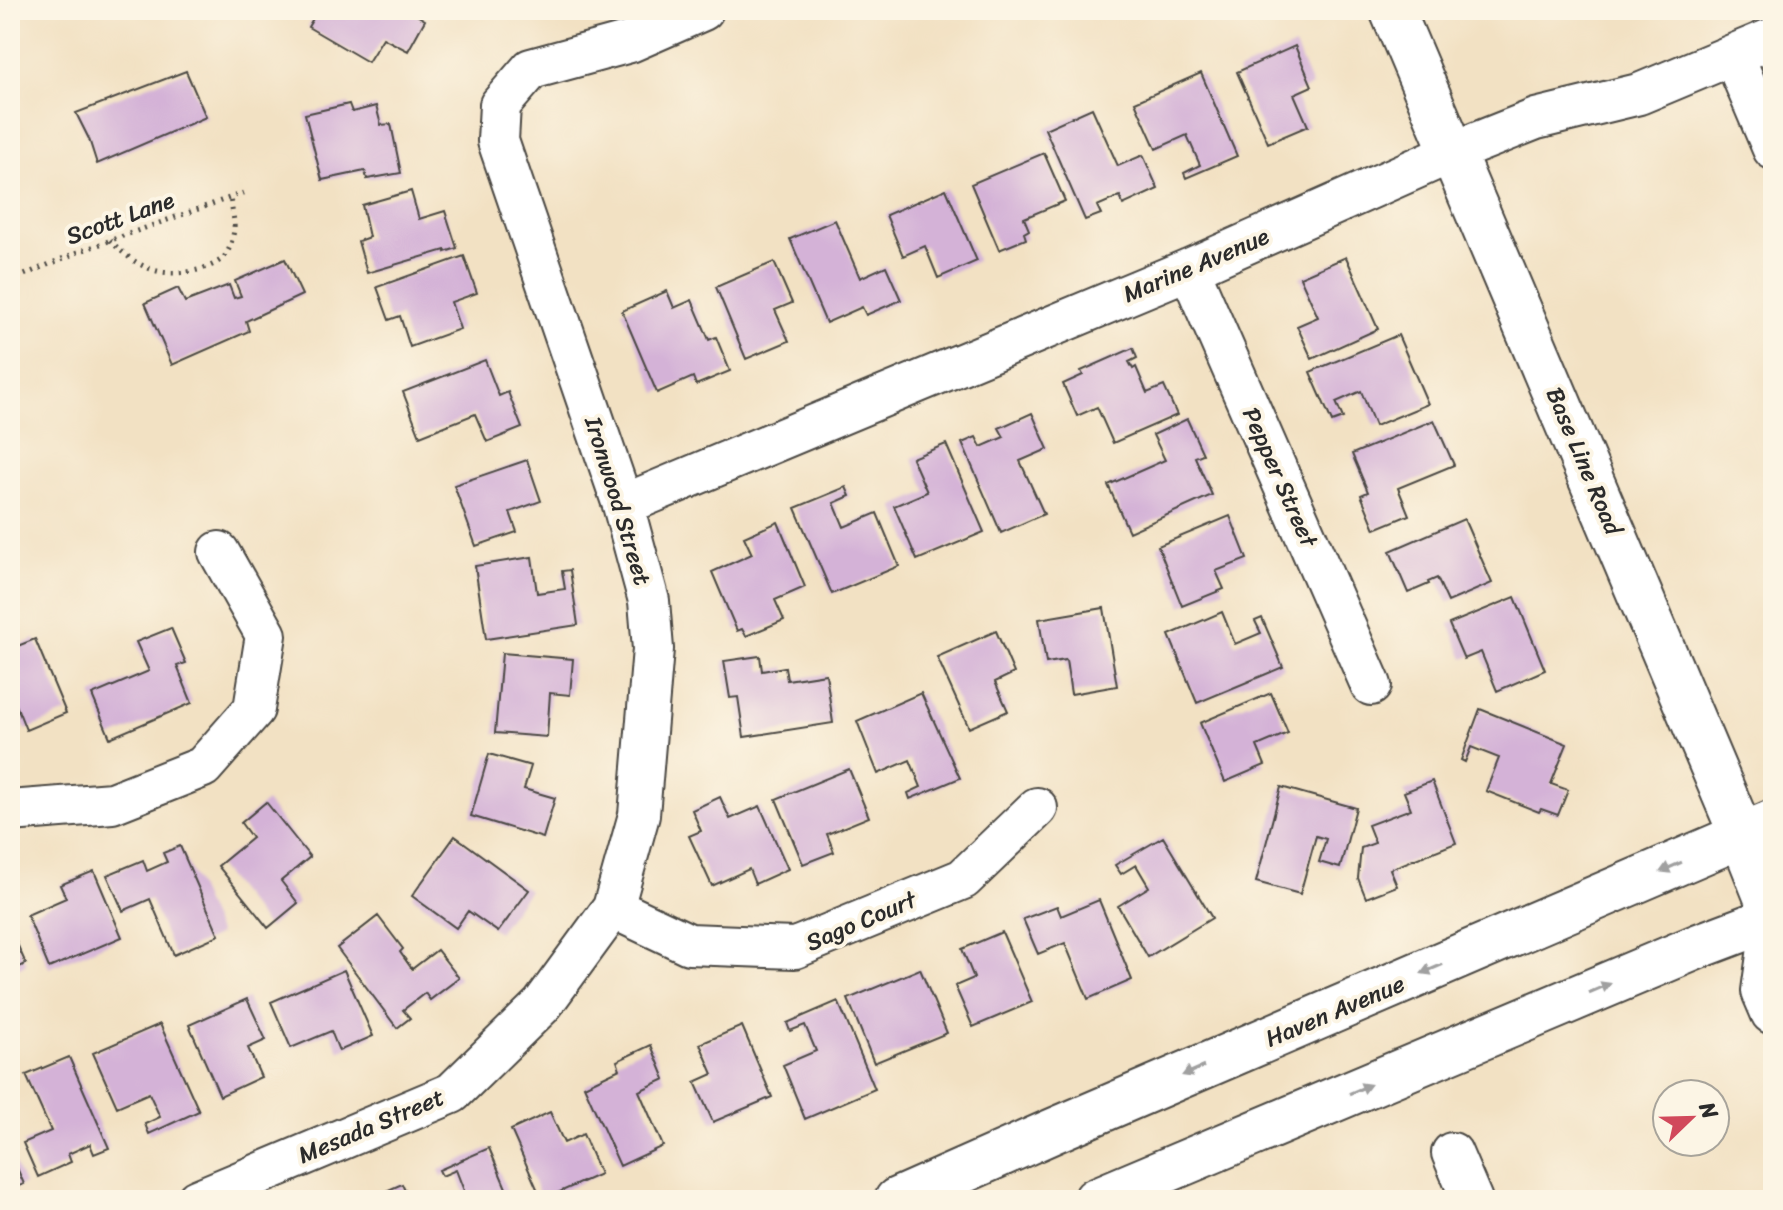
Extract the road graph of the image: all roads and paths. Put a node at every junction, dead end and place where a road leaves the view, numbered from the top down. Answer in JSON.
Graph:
{"nodes":[{"id":1,"x":703,"y":10,"type":"edge"},
{"id":2,"x":1392,"y":10,"type":"edge"},
{"id":3,"x":1773,"y":38,"type":"edge"},
{"id":4,"x":1733,"y":55,"type":"junction"},
{"id":5,"x":1773,"y":149,"type":"edge"},
{"id":6,"x":1453,"y":152,"type":"junction"},
{"id":7,"x":243,"y":193,"type":"dead end"},
{"id":8,"x":230,"y":197,"type":"junction"},
{"id":9,"x":110,"y":240,"type":"junction"},
{"id":10,"x":1189,"y":269,"type":"junction"},
{"id":11,"x":10,"y":281,"type":"edge"},
{"id":12,"x":623,"y":505,"type":"junction"},
{"id":13,"x":219,"y":552,"type":"dead end"},
{"id":14,"x":1371,"y":685,"type":"dead end"},
{"id":15,"x":1037,"y":808,"type":"dead end"},
{"id":16,"x":10,"y":811,"type":"edge"},
{"id":17,"x":1758,"y":829,"type":"edge"},
{"id":18,"x":613,"y":908,"type":"junction"},
{"id":19,"x":1773,"y":916,"type":"edge"},
{"id":20,"x":1773,"y":927,"type":"edge"},
{"id":21,"x":1773,"y":1012,"type":"edge"},
{"id":22,"x":1452,"y":1153,"type":"dead end"},
{"id":23,"x":197,"y":1200,"type":"edge"},
{"id":24,"x":897,"y":1200,"type":"edge"},
{"id":25,"x":1096,"y":1200,"type":"edge"},
{"id":26,"x":1472,"y":1200,"type":"edge"}],
"edges":[{"from":1,"to":12,"type":"street","name":"Ironwood Street"},
{"from":2,"to":6,"type":"main road","name":"Base Line Road"},
{"from":3,"to":4,"type":"street","name":"Marine Avenue"},
{"from":4,"to":5,"type":"street"},
{"from":4,"to":6,"type":"street","name":"Marine Avenue"},
{"from":6,"to":10,"type":"street","name":"Marine Avenue"},
{"from":6,"to":17,"type":"main road","name":"Base Line Road"},
{"from":7,"to":8,"type":"path","name":"Scott Lane"},
{"from":8,"to":9,"type":"path","name":"Scott Lane"},
{"from":8,"to":9,"type":"path"},
{"from":9,"to":11,"type":"path","name":"Scott Lane"},
{"from":10,"to":12,"type":"street","name":"Marine Avenue"},
{"from":10,"to":14,"type":"street","name":"Pepper Street"},
{"from":12,"to":18,"type":"street","name":"Ironwood Street"},
{"from":13,"to":16,"type":"street"},
{"from":15,"to":18,"type":"street","name":"Sago Court"},
{"from":17,"to":19,"type":"main road","name":"Base Line Road"},
{"from":17,"to":24,"type":"main road","name":"Haven Avenue","one_way":true},
{"from":18,"to":23,"type":"street","name":"Mesada Street"},
{"from":25,"to":19,"type":"main road","one_way":true},
{"from":20,"to":21,"type":"main road"},
{"from":22,"to":26,"type":"street"}]}
